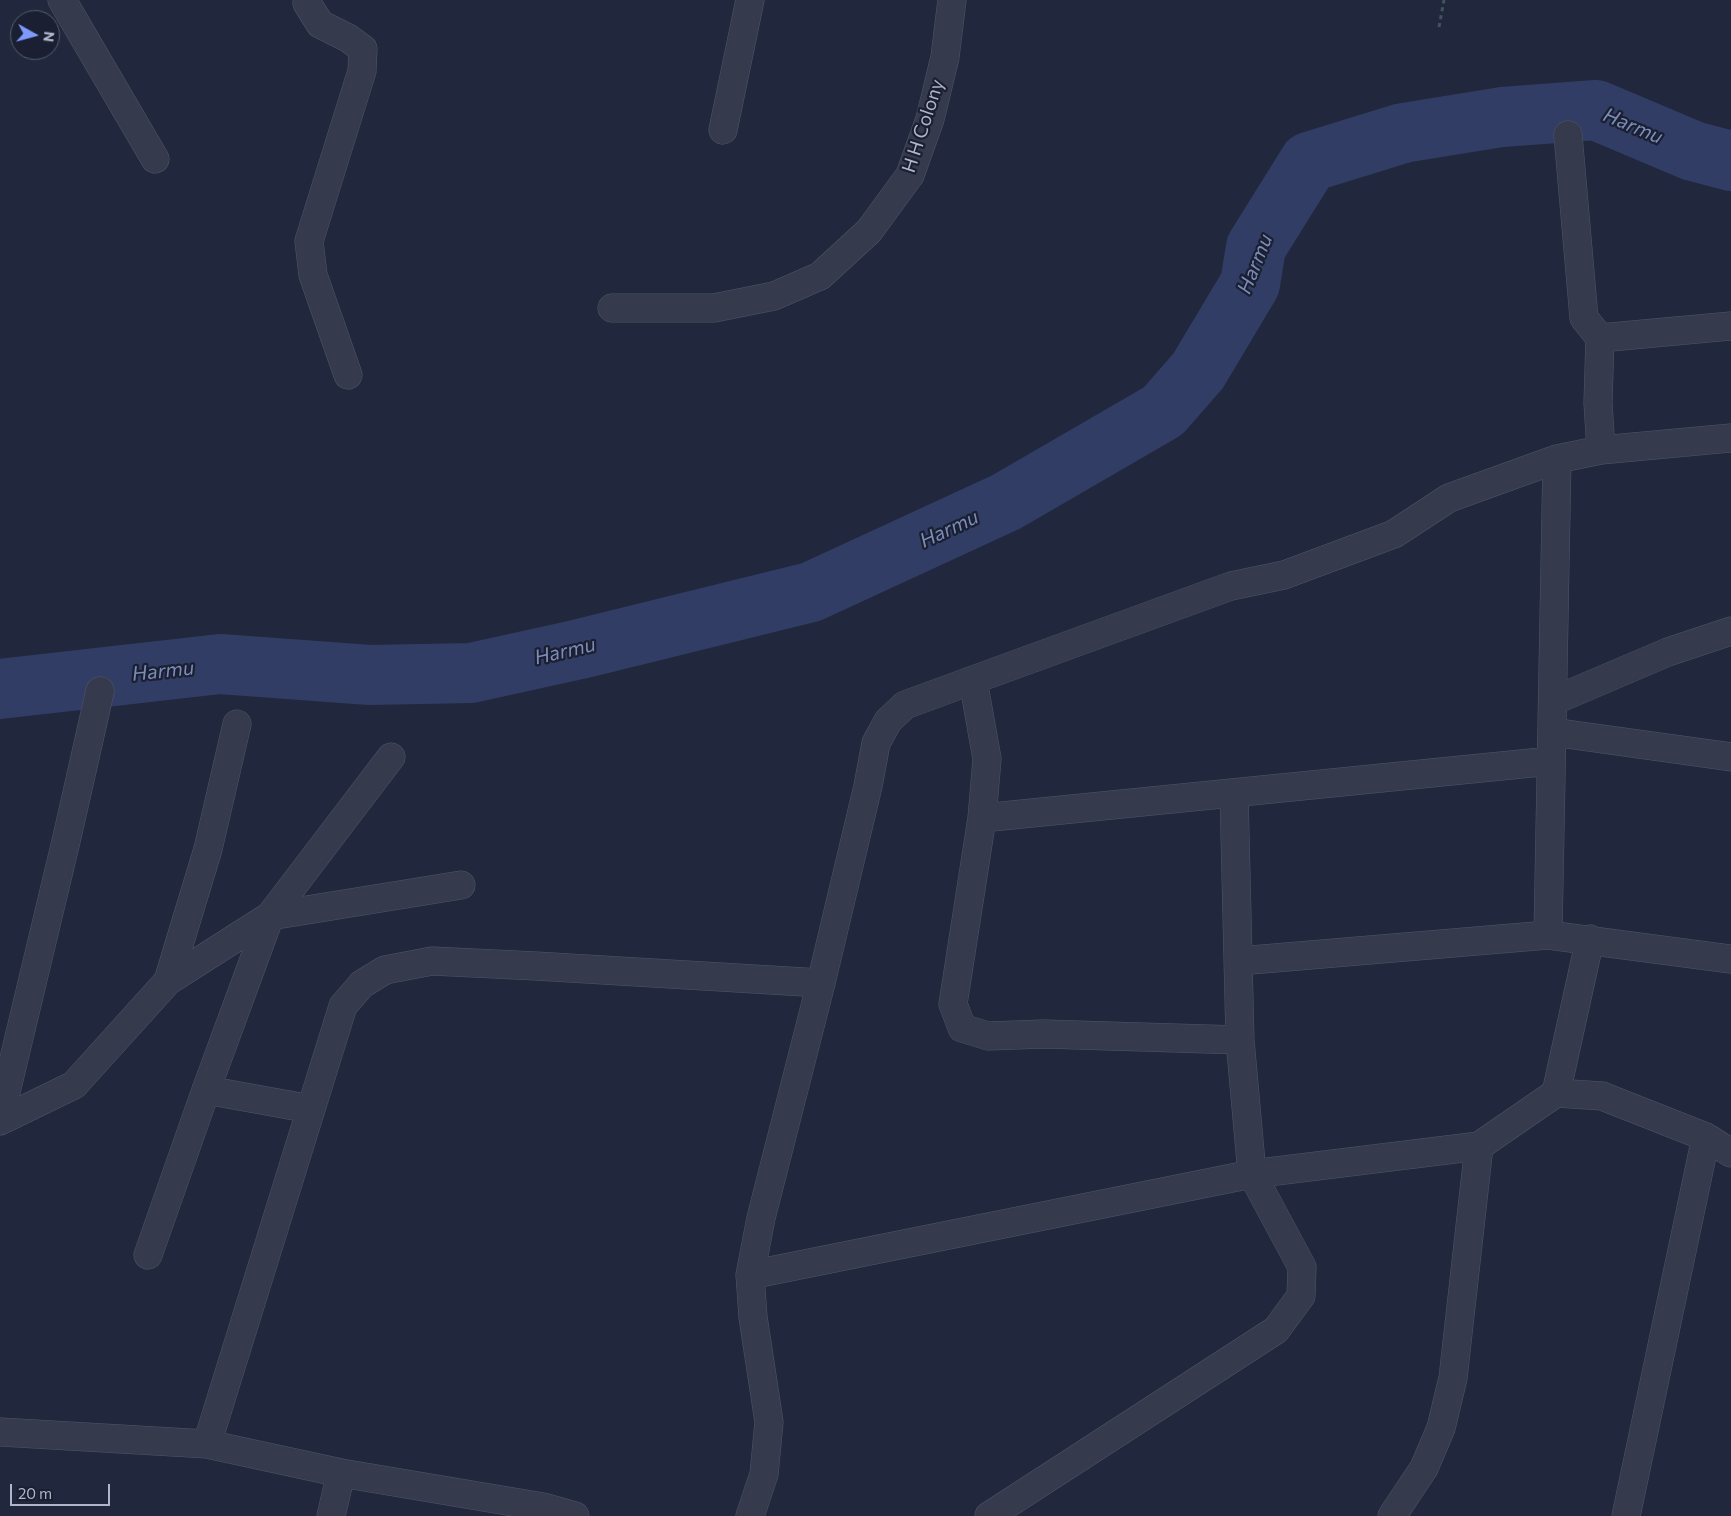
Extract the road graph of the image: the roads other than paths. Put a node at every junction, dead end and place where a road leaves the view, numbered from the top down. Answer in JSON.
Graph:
{"nodes":[{"id":1,"x":62,"y":0,"type":"edge"},
{"id":2,"x":308,"y":0,"type":"edge"},
{"id":3,"x":750,"y":0,"type":"edge"},
{"id":4,"x":952,"y":0,"type":"edge"},
{"id":5,"x":724,"y":130,"type":"dead end"},
{"id":6,"x":1568,"y":135,"type":"dead end"},
{"id":7,"x":155,"y":159,"type":"dead end"},
{"id":8,"x":612,"y":308,"type":"dead end"},
{"id":9,"x":1731,"y":326,"type":"edge"},
{"id":10,"x":1600,"y":338,"type":"junction"},
{"id":11,"x":348,"y":375,"type":"dead end"},
{"id":12,"x":1731,"y":438,"type":"edge"},
{"id":13,"x":1601,"y":450,"type":"junction"},
{"id":14,"x":1557,"y":459,"type":"junction"},
{"id":15,"x":1731,"y":631,"type":"edge"},
{"id":16,"x":973,"y":680,"type":"junction"},
{"id":17,"x":100,"y":691,"type":"dead end"},
{"id":18,"x":1553,"y":701,"type":"junction"},
{"id":19,"x":238,"y":724,"type":"dead end"},
{"id":20,"x":1552,"y":732,"type":"junction"},
{"id":21,"x":391,"y":757,"type":"dead end"},
{"id":22,"x":1731,"y":757,"type":"edge"},
{"id":23,"x":1551,"y":761,"type":"junction"},
{"id":24,"x":1234,"y":793,"type":"junction"},
{"id":25,"x":982,"y":818,"type":"junction"},
{"id":26,"x":461,"y":885,"type":"dead end"},
{"id":27,"x":270,"y":916,"type":"junction"},
{"id":28,"x":1548,"y":935,"type":"junction"},
{"id":29,"x":1590,"y":940,"type":"junction"},
{"id":30,"x":1731,"y":959,"type":"edge"},
{"id":31,"x":1239,"y":961,"type":"junction"},
{"id":32,"x":168,"y":981,"type":"junction"},
{"id":33,"x":821,"y":983,"type":"junction"},
{"id":34,"x":1240,"y":1040,"type":"junction"},
{"id":35,"x":206,"y":1090,"type":"junction"},
{"id":36,"x":1556,"y":1093,"type":"junction"},
{"id":37,"x":311,"y":1109,"type":"junction"},
{"id":38,"x":0,"y":1119,"type":"edge"},
{"id":39,"x":1706,"y":1137,"type":"junction"},
{"id":40,"x":1480,"y":1146,"type":"junction"},
{"id":41,"x":1731,"y":1153,"type":"edge"},
{"id":42,"x":1252,"y":1174,"type":"junction"},
{"id":43,"x":148,"y":1256,"type":"dead end"},
{"id":44,"x":750,"y":1275,"type":"junction"},
{"id":45,"x":0,"y":1432,"type":"edge"},
{"id":46,"x":207,"y":1444,"type":"junction"},
{"id":47,"x":341,"y":1473,"type":"junction"},
{"id":48,"x":494,"y":1507,"type":"edge"},
{"id":49,"x":331,"y":1516,"type":"edge"},
{"id":50,"x":575,"y":1516,"type":"edge"},
{"id":51,"x":750,"y":1516,"type":"edge"},
{"id":52,"x":989,"y":1516,"type":"edge"},
{"id":53,"x":1392,"y":1516,"type":"edge"},
{"id":54,"x":1626,"y":1516,"type":"edge"}],
"edges":[{"from":1,"to":7,"type":"street"},
{"from":2,"to":11,"type":"street"},
{"from":3,"to":5,"type":"street"},
{"from":4,"to":8,"type":"street","name":"H H Colony"},
{"from":6,"to":10,"type":"street"},
{"from":9,"to":10,"type":"street"},
{"from":10,"to":13,"type":"street"},
{"from":12,"to":13,"type":"street"},
{"from":13,"to":14,"type":"street"},
{"from":14,"to":16,"type":"street"},
{"from":14,"to":18,"type":"street"},
{"from":15,"to":18,"type":"street"},
{"from":16,"to":25,"type":"street"},
{"from":16,"to":33,"type":"street"},
{"from":17,"to":38,"type":"street"},
{"from":18,"to":20,"type":"street"},
{"from":19,"to":32,"type":"street"},
{"from":20,"to":22,"type":"street"},
{"from":20,"to":23,"type":"street"},
{"from":21,"to":27,"type":"street"},
{"from":23,"to":24,"type":"street"},
{"from":23,"to":28,"type":"street"},
{"from":24,"to":25,"type":"street"},
{"from":24,"to":31,"type":"street"},
{"from":25,"to":34,"type":"street"},
{"from":26,"to":27,"type":"street"},
{"from":27,"to":32,"type":"street"},
{"from":27,"to":35,"type":"street"},
{"from":28,"to":29,"type":"street"},
{"from":28,"to":31,"type":"street"},
{"from":29,"to":30,"type":"street"},
{"from":29,"to":36,"type":"street"},
{"from":31,"to":34,"type":"street"},
{"from":32,"to":38,"type":"street"},
{"from":33,"to":37,"type":"street"},
{"from":33,"to":44,"type":"street"},
{"from":34,"to":42,"type":"street"},
{"from":35,"to":37,"type":"street"},
{"from":35,"to":43,"type":"street"},
{"from":36,"to":39,"type":"street"},
{"from":36,"to":40,"type":"street"},
{"from":37,"to":46,"type":"street"},
{"from":39,"to":41,"type":"street"},
{"from":39,"to":54,"type":"street"},
{"from":40,"to":42,"type":"street"},
{"from":40,"to":53,"type":"street"},
{"from":42,"to":44,"type":"street"},
{"from":42,"to":52,"type":"street"},
{"from":44,"to":51,"type":"street"},
{"from":45,"to":46,"type":"street"},
{"from":46,"to":47,"type":"street"},
{"from":47,"to":48,"type":"street"},
{"from":47,"to":49,"type":"street"},
{"from":48,"to":50,"type":"street"}]}
